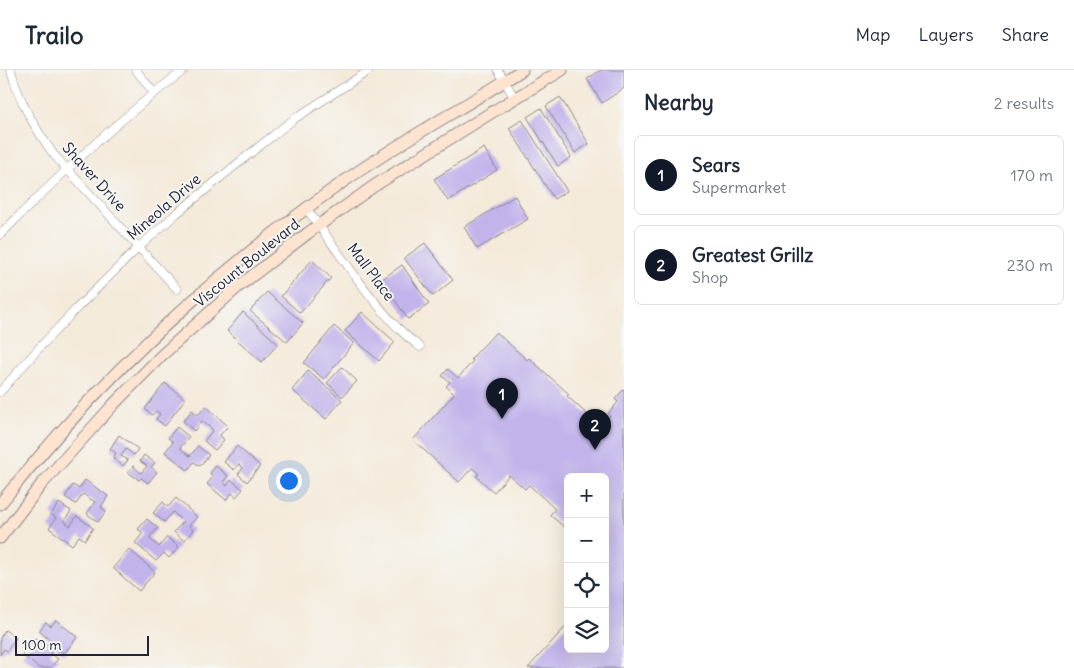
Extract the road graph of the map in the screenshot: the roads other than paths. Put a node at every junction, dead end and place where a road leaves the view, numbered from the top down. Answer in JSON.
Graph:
{"nodes":[{"id":1,"x":12,"y":70,"type":"edge"},
{"id":2,"x":136,"y":70,"type":"edge"},
{"id":3,"x":184,"y":70,"type":"edge"},
{"id":4,"x":370,"y":70,"type":"edge"},
{"id":5,"x":498,"y":70,"type":"edge"},
{"id":6,"x":522,"y":70,"type":"edge"},
{"id":7,"x":562,"y":70,"type":"edge"},
{"id":8,"x":505,"y":81,"type":"junction"},
{"id":9,"x":154,"y":92,"type":"junction"},
{"id":10,"x":515,"y":99,"type":"junction"},
{"id":11,"x":68,"y":169,"type":"junction"},
{"id":12,"x":306,"y":208,"type":"junction"},
{"id":13,"x":319,"y":226,"type":"junction"},
{"id":14,"x":0,"y":235,"type":"edge"},
{"id":15,"x":139,"y":247,"type":"junction"},
{"id":16,"x":177,"y":289,"type":"dead end"},
{"id":17,"x":169,"y":320,"type":"junction"},
{"id":18,"x":183,"y":336,"type":"junction"},
{"id":19,"x":420,"y":347,"type":"dead end"},
{"id":20,"x":0,"y":392,"type":"edge"},
{"id":21,"x":0,"y":504,"type":"edge"},
{"id":22,"x":0,"y":509,"type":"edge"},
{"id":23,"x":14,"y":520,"type":"junction"},
{"id":24,"x":0,"y":538,"type":"edge"}],
"edges":[{"from":1,"to":11,"type":"street","name":"Shaver Drive"},
{"from":2,"to":9,"type":"street"},
{"from":3,"to":9,"type":"street"},
{"from":4,"to":15,"type":"street","name":"Mineola Drive"},
{"from":5,"to":8,"type":"street"},
{"from":6,"to":8,"type":"main road","name":"Viscount Boulevard"},
{"from":7,"to":10,"type":"main road","name":"Viscount Boulevard"},
{"from":8,"to":10,"type":"street"},
{"from":8,"to":12,"type":"main road","name":"Viscount Boulevard"},
{"from":9,"to":11,"type":"street"},
{"from":10,"to":13,"type":"main road","name":"Viscount Boulevard"},
{"from":11,"to":14,"type":"street"},
{"from":11,"to":15,"type":"street","name":"Shaver Drive"},
{"from":12,"to":13,"type":"street","name":"Mall Place"},
{"from":12,"to":17,"type":"main road","name":"Viscount Boulevard"},
{"from":13,"to":18,"type":"main road","name":"Viscount Boulevard"},
{"from":13,"to":19,"type":"street","name":"Mall Place"},
{"from":15,"to":16,"type":"street","name":"Shaver Drive"},
{"from":15,"to":20,"type":"street","name":"Mineola Drive"},
{"from":17,"to":18,"type":"main road"},
{"from":17,"to":21,"type":"main road","name":"Viscount Boulevard"},
{"from":18,"to":23,"type":"main road","name":"Viscount Boulevard"},
{"from":22,"to":23,"type":"main road"},
{"from":23,"to":24,"type":"main road","name":"Viscount Boulevard"}]}
